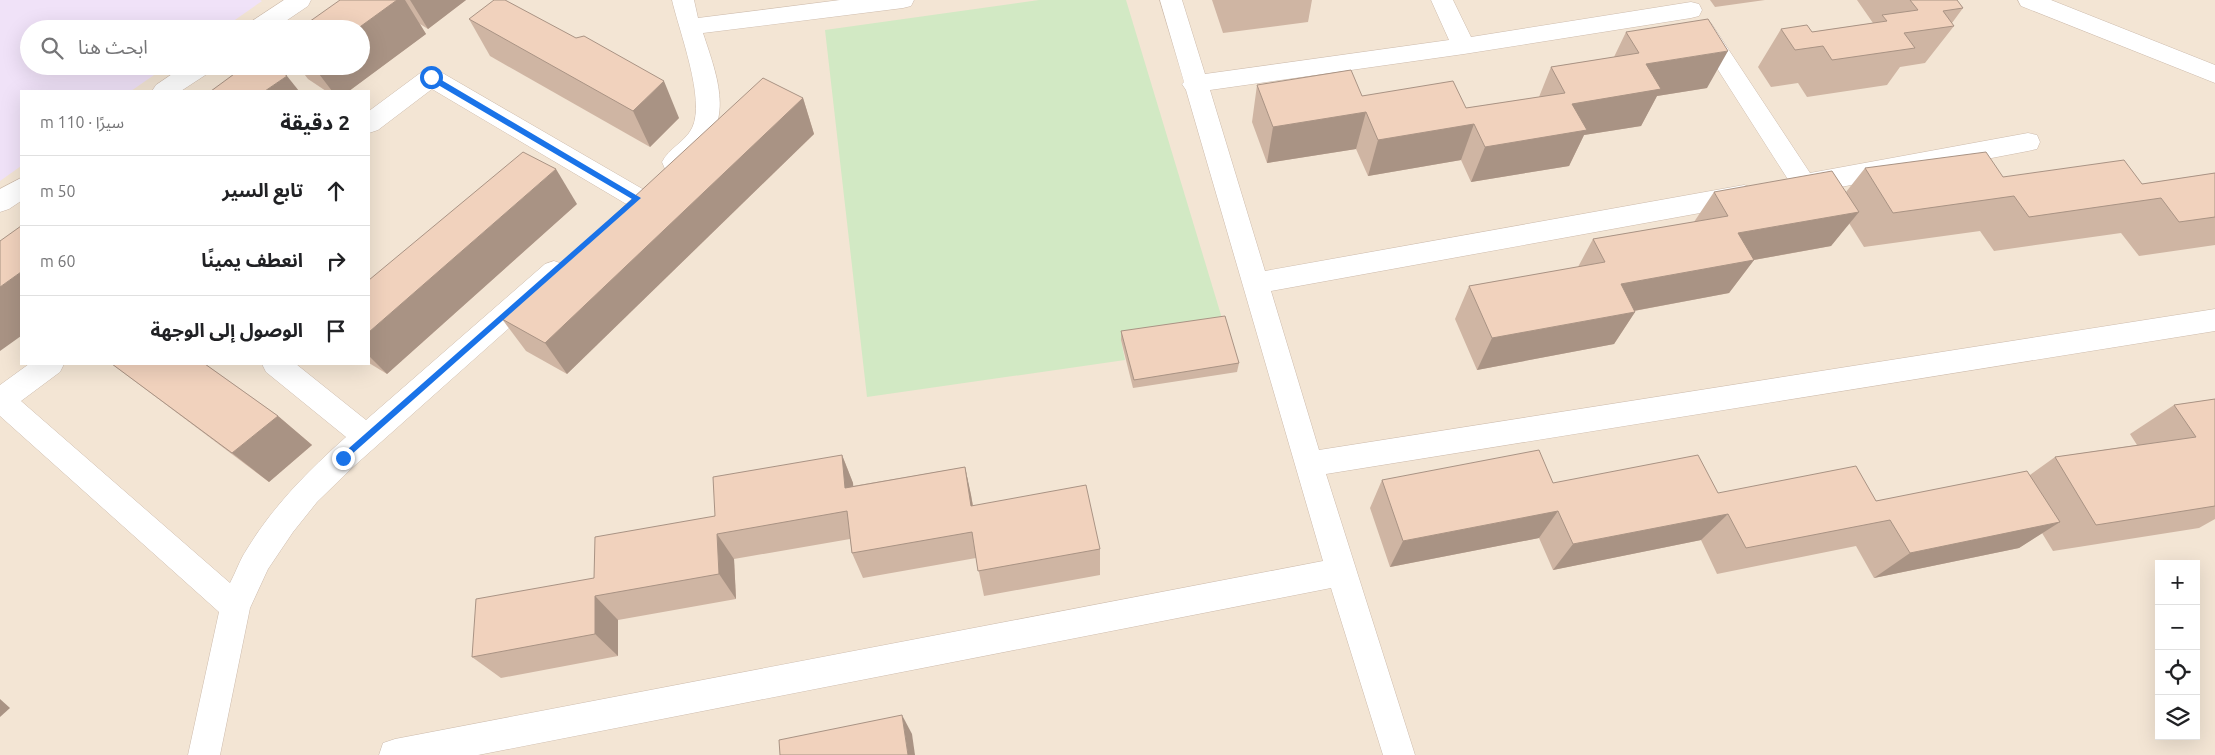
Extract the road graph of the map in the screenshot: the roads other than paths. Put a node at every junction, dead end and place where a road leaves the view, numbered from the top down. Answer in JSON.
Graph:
{"nodes":[{"id":1,"x":300,"y":0,"type":"edge"},
{"id":2,"x":683,"y":0,"type":"edge"},
{"id":3,"x":903,"y":0,"type":"edge"},
{"id":4,"x":1170,"y":0,"type":"edge"},
{"id":5,"x":1442,"y":0,"type":"edge"},
{"id":6,"x":2029,"y":0,"type":"edge"},
{"id":7,"x":1688,"y":5,"type":"edge"},
{"id":8,"x":270,"y":20,"type":"edge"},
{"id":9,"x":689,"y":27,"type":"junction"},
{"id":10,"x":1464,"y":46,"type":"junction"},
{"id":11,"x":2215,"y":74,"type":"edge"},
{"id":12,"x":188,"y":75,"type":"edge"},
{"id":13,"x":1194,"y":84,"type":"junction"},
{"id":14,"x":166,"y":90,"type":"edge"},
{"id":15,"x":370,"y":123,"type":"edge"},
{"id":16,"x":2028,"y":142,"type":"dead end"},
{"id":17,"x":1804,"y":184,"type":"junction"},
{"id":18,"x":649,"y":187,"type":"junction"},
{"id":19,"x":20,"y":189,"type":"edge"},
{"id":20,"x":0,"y":202,"type":"edge"},
{"id":21,"x":616,"y":218,"type":"edge"},
{"id":22,"x":572,"y":256,"type":"edge"},
{"id":23,"x":1256,"y":283,"type":"junction"},
{"id":24,"x":2215,"y":320,"type":"edge"},
{"id":25,"x":49,"y":365,"type":"edge"},
{"id":26,"x":277,"y":365,"type":"edge"},
{"id":27,"x":368,"y":438,"type":"junction"},
{"id":28,"x":1309,"y":464,"type":"junction"},
{"id":29,"x":1341,"y":572,"type":"junction"},
{"id":30,"x":235,"y":607,"type":"junction"},
{"id":31,"x":204,"y":755,"type":"edge"},
{"id":32,"x":395,"y":755,"type":"edge"},
{"id":33,"x":1399,"y":755,"type":"edge"}],
"edges":[{"from":1,"to":8,"type":"street"},
{"from":2,"to":9,"type":"street"},
{"from":3,"to":9,"type":"street"},
{"from":4,"to":13,"type":"street"},
{"from":5,"to":10,"type":"street"},
{"from":6,"to":11,"type":"street"},
{"from":7,"to":10,"type":"street"},
{"from":7,"to":17,"type":"street"},
{"from":9,"to":18,"type":"street"},
{"from":10,"to":13,"type":"street"},
{"from":12,"to":14,"type":"street"},
{"from":13,"to":23,"type":"street"},
{"from":15,"to":18,"type":"street"},
{"from":16,"to":17,"type":"street"},
{"from":17,"to":23,"type":"street"},
{"from":18,"to":21,"type":"street"},
{"from":19,"to":20,"type":"street"},
{"from":22,"to":27,"type":"street"},
{"from":23,"to":28,"type":"street"},
{"from":24,"to":28,"type":"street"},
{"from":25,"to":30,"type":"street"},
{"from":26,"to":27,"type":"street"},
{"from":27,"to":30,"type":"street"},
{"from":28,"to":29,"type":"street"},
{"from":29,"to":32,"type":"street"},
{"from":29,"to":33,"type":"street"},
{"from":30,"to":31,"type":"street"}]}
